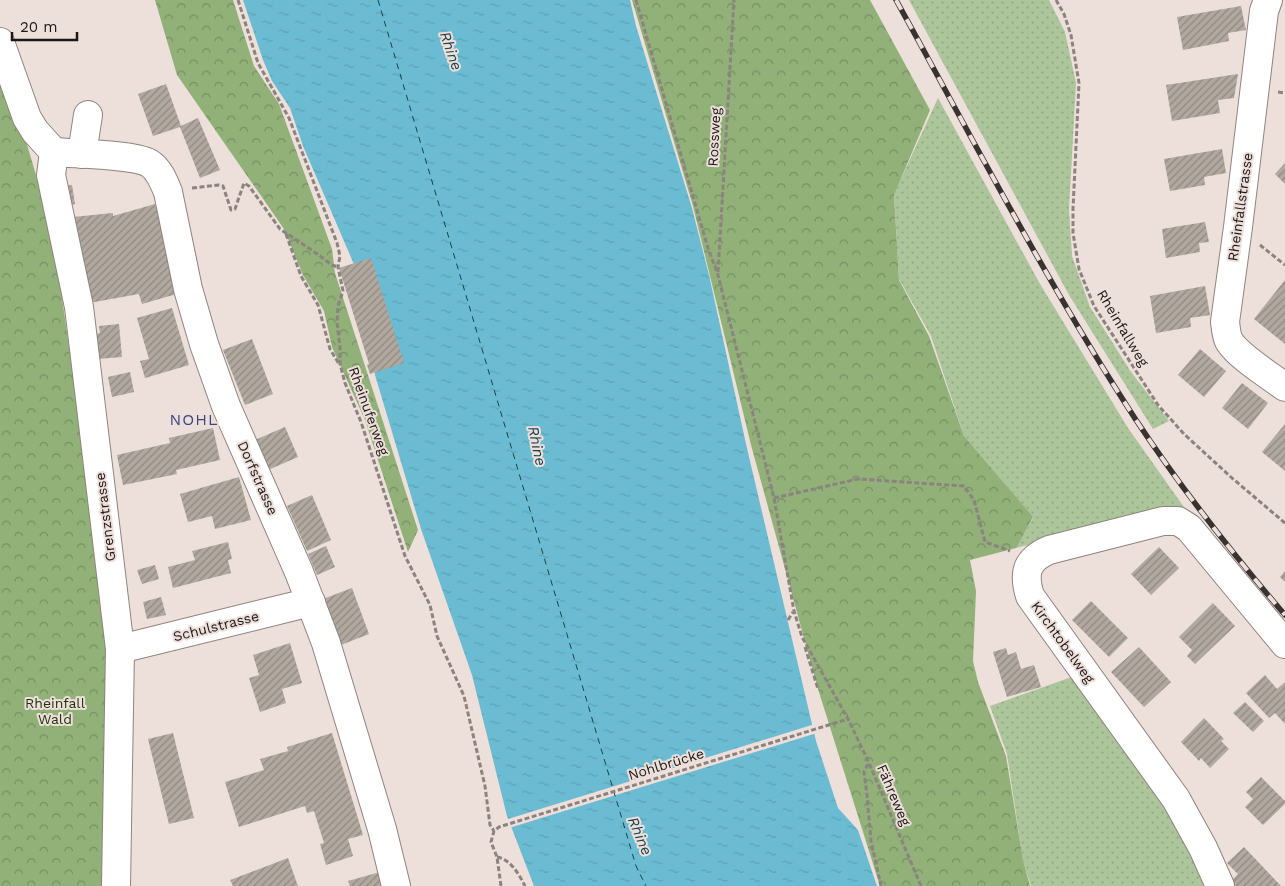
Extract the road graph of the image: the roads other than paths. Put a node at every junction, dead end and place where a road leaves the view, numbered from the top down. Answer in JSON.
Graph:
{"nodes":[{"id":1,"x":1268,"y":0,"type":"edge"},
{"id":2,"x":0,"y":42,"type":"edge"},
{"id":3,"x":88,"y":115,"type":"dead end"},
{"id":4,"x":54,"y":152,"type":"junction"},
{"id":5,"x":82,"y":154,"type":"junction"},
{"id":6,"x":1285,"y":387,"type":"edge"},
{"id":7,"x":311,"y":602,"type":"junction"},
{"id":8,"x":1285,"y":644,"type":"edge"},
{"id":9,"x":120,"y":649,"type":"junction"},
{"id":10,"x":116,"y":886,"type":"edge"},
{"id":11,"x":396,"y":886,"type":"edge"},
{"id":12,"x":1220,"y":886,"type":"edge"}],
"edges":[{"from":1,"to":6,"type":"street","name":"Rheinfallstrasse"},
{"from":2,"to":4,"type":"street"},
{"from":3,"to":5,"type":"street"},
{"from":4,"to":5,"type":"street","name":"Dorfstrasse"},
{"from":4,"to":9,"type":"street","name":"Grenzstrasse"},
{"from":5,"to":7,"type":"street","name":"Dorfstrasse"},
{"from":7,"to":9,"type":"street","name":"Schulstrasse"},
{"from":7,"to":11,"type":"street","name":"Dorfstrasse"},
{"from":8,"to":12,"type":"street","name":"Kirchtobelweg"},
{"from":9,"to":10,"type":"street","name":"Grenzstrasse"}]}
